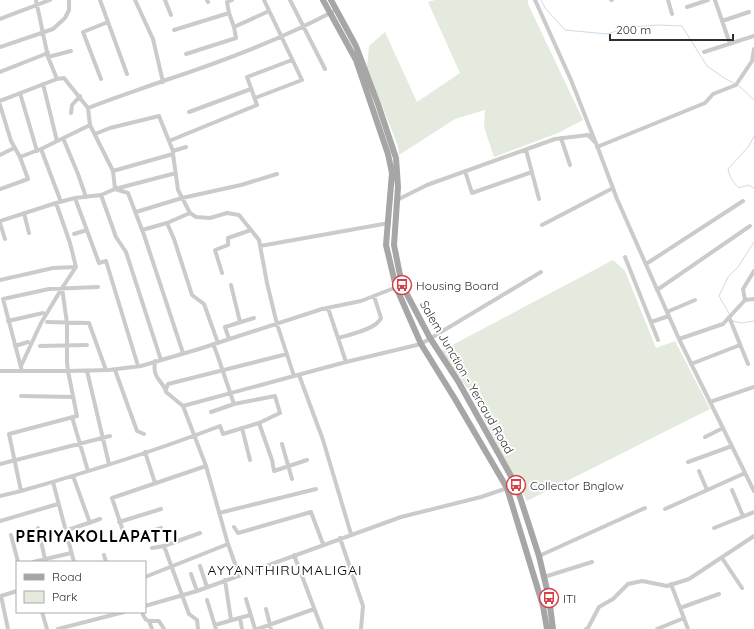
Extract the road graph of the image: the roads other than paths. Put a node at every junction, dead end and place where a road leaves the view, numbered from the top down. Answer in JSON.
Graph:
{"nodes":[{"id":1,"x":36,"y":0,"type":"edge"},
{"id":2,"x":50,"y":0,"type":"edge"},
{"id":3,"x":69,"y":0,"type":"edge"},
{"id":4,"x":100,"y":0,"type":"edge"},
{"id":5,"x":135,"y":0,"type":"edge"},
{"id":6,"x":165,"y":0,"type":"edge"},
{"id":7,"x":232,"y":0,"type":"edge"},
{"id":8,"x":264,"y":0,"type":"edge"},
{"id":9,"x":290,"y":0,"type":"edge"},
{"id":10,"x":323,"y":0,"type":"edge"},
{"id":11,"x":331,"y":0,"type":"edge"},
{"id":12,"x":535,"y":0,"type":"edge"},
{"id":13,"x":668,"y":0,"type":"edge"},
{"id":14,"x":708,"y":0,"type":"edge"},
{"id":15,"x":715,"y":0,"type":"edge"},
{"id":16,"x":37,"y":5,"type":"junction"},
{"id":17,"x":687,"y":7,"type":"dead end"},
{"id":18,"x":333,"y":11,"type":"junction"},
{"id":19,"x":269,"y":12,"type":"junction"},
{"id":20,"x":749,"y":12,"type":"dead end"},
{"id":21,"x":229,"y":13,"type":"junction"},
{"id":22,"x":672,"y":14,"type":"dead end"},
{"id":23,"x":171,"y":15,"type":"dead end"},
{"id":24,"x":0,"y":19,"type":"edge"},
{"id":25,"x":722,"y":21,"type":"junction"},
{"id":26,"x":108,"y":22,"type":"junction"},
{"id":27,"x":234,"y":27,"type":"junction"},
{"id":28,"x":304,"y":27,"type":"junction"},
{"id":29,"x":174,"y":30,"type":"dead end"},
{"id":30,"x":44,"y":32,"type":"junction"},
{"id":31,"x":754,"y":36,"type":"edge"},
{"id":32,"x":281,"y":37,"type":"junction"},
{"id":33,"x":730,"y":44,"type":"junction"},
{"id":34,"x":0,"y":47,"type":"edge"},
{"id":35,"x":754,"y":49,"type":"edge"},
{"id":36,"x":71,"y":51,"type":"dead end"},
{"id":37,"x":704,"y":52,"type":"dead end"},
{"id":38,"x":186,"y":54,"type":"dead end"},
{"id":39,"x":48,"y":55,"type":"junction"},
{"id":40,"x":292,"y":60,"type":"junction"},
{"id":41,"x":325,"y":69,"type":"dead end"},
{"id":42,"x":0,"y":72,"type":"edge"},
{"id":43,"x":127,"y":74,"type":"dead end"},
{"id":44,"x":57,"y":79,"type":"junction"},
{"id":45,"x":101,"y":79,"type":"dead end"},
{"id":46,"x":163,"y":82,"type":"junction"},
{"id":47,"x":43,"y":84,"type":"junction"},
{"id":48,"x":252,"y":89,"type":"junction"},
{"id":49,"x":20,"y":93,"type":"junction"},
{"id":50,"x":80,"y":96,"type":"junction"},
{"id":51,"x":255,"y":98,"type":"junction"},
{"id":52,"x":0,"y":101,"type":"edge"},
{"id":53,"x":0,"y":105,"type":"edge"},
{"id":54,"x":88,"y":108,"type":"junction"},
{"id":55,"x":189,"y":112,"type":"dead end"},
{"id":56,"x":71,"y":113,"type":"dead end"},
{"id":57,"x":90,"y":125,"type":"junction"},
{"id":58,"x":95,"y":134,"type":"junction"},
{"id":59,"x":63,"y":138,"type":"junction"},
{"id":60,"x":561,"y":138,"type":"junction"},
{"id":61,"x":57,"y":141,"type":"junction"},
{"id":62,"x":169,"y":141,"type":"junction"},
{"id":63,"x":597,"y":145,"type":"junction"},
{"id":64,"x":186,"y":147,"type":"dead end"},
{"id":65,"x":14,"y":148,"type":"junction"},
{"id":66,"x":41,"y":149,"type":"junction"},
{"id":67,"x":526,"y":150,"type":"junction"},
{"id":68,"x":37,"y":151,"type":"junction"},
{"id":69,"x":173,"y":152,"type":"junction"},
{"id":70,"x":0,"y":155,"type":"edge"},
{"id":71,"x":20,"y":157,"type":"junction"},
{"id":72,"x":570,"y":165,"type":"dead end"},
{"id":73,"x":113,"y":171,"type":"junction"},
{"id":74,"x":465,"y":171,"type":"junction"},
{"id":75,"x":532,"y":172,"type":"junction"},
{"id":76,"x":176,"y":173,"type":"junction"},
{"id":77,"x":277,"y":174,"type":"dead end"},
{"id":78,"x":613,"y":188,"type":"junction"},
{"id":79,"x":0,"y":189,"type":"edge"},
{"id":80,"x":115,"y":189,"type":"junction"},
{"id":81,"x":100,"y":195,"type":"junction"},
{"id":82,"x":86,"y":197,"type":"junction"},
{"id":83,"x":75,"y":198,"type":"junction"},
{"id":84,"x":182,"y":198,"type":"junction"},
{"id":85,"x":539,"y":199,"type":"dead end"},
{"id":86,"x":397,"y":200,"type":"junction"},
{"id":87,"x":743,"y":201,"type":"dead end"},
{"id":88,"x":62,"y":202,"type":"junction"},
{"id":89,"x":56,"y":203,"type":"junction"},
{"id":90,"x":136,"y":212,"type":"junction"},
{"id":91,"x":190,"y":213,"type":"junction"},
{"id":92,"x":24,"y":214,"type":"junction"},
{"id":93,"x":0,"y":222,"type":"edge"},
{"id":94,"x":166,"y":223,"type":"junction"},
{"id":95,"x":389,"y":223,"type":"junction"},
{"id":96,"x":542,"y":224,"type":"dead end"},
{"id":97,"x":750,"y":226,"type":"dead end"},
{"id":98,"x":87,"y":230,"type":"junction"},
{"id":99,"x":142,"y":230,"type":"junction"},
{"id":100,"x":251,"y":230,"type":"junction"},
{"id":101,"x":29,"y":232,"type":"dead end"},
{"id":102,"x":74,"y":234,"type":"dead end"},
{"id":103,"x":5,"y":239,"type":"dead end"},
{"id":104,"x":260,"y":246,"type":"junction"},
{"id":105,"x":625,"y":257,"type":"dead end"},
{"id":106,"x":646,"y":264,"type":"junction"},
{"id":107,"x":76,"y":267,"type":"junction"},
{"id":108,"x":754,"y":271,"type":"edge"},
{"id":109,"x":541,"y":272,"type":"dead end"},
{"id":110,"x":222,"y":273,"type":"dead end"},
{"id":111,"x":0,"y":280,"type":"edge"},
{"id":112,"x":231,"y":285,"type":"dead end"},
{"id":113,"x":399,"y":286,"type":"junction"},
{"id":114,"x":98,"y":287,"type":"dead end"},
{"id":115,"x":62,"y":288,"type":"junction"},
{"id":116,"x":657,"y":290,"type":"junction"},
{"id":117,"x":374,"y":296,"type":"junction"},
{"id":118,"x":754,"y":299,"type":"edge"},
{"id":119,"x":695,"y":300,"type":"dead end"},
{"id":120,"x":745,"y":300,"type":"junction"},
{"id":121,"x":328,"y":308,"type":"junction"},
{"id":122,"x":43,"y":313,"type":"dead end"},
{"id":123,"x":668,"y":314,"type":"junction"},
{"id":124,"x":729,"y":317,"type":"junction"},
{"id":125,"x":254,"y":318,"type":"dead end"},
{"id":126,"x":8,"y":322,"type":"junction"},
{"id":127,"x":47,"y":322,"type":"dead end"},
{"id":128,"x":240,"y":322,"type":"junction"},
{"id":129,"x":651,"y":322,"type":"junction"},
{"id":130,"x":67,"y":323,"type":"junction"},
{"id":131,"x":277,"y":324,"type":"junction"},
{"id":132,"x":338,"y":338,"type":"junction"},
{"id":133,"x":430,"y":338,"type":"junction"},
{"id":134,"x":229,"y":339,"type":"junction"},
{"id":135,"x":658,"y":340,"type":"dead end"},
{"id":136,"x":679,"y":340,"type":"junction"},
{"id":137,"x":28,"y":342,"type":"dead end"},
{"id":138,"x":218,"y":343,"type":"junction"},
{"id":139,"x":213,"y":344,"type":"junction"},
{"id":140,"x":421,"y":344,"type":"junction"},
{"id":141,"x":87,"y":345,"type":"dead end"},
{"id":142,"x":740,"y":345,"type":"junction"},
{"id":143,"x":15,"y":346,"type":"junction"},
{"id":144,"x":40,"y":346,"type":"dead end"},
{"id":145,"x":67,"y":346,"type":"junction"},
{"id":146,"x":183,"y":353,"type":"junction"},
{"id":147,"x":287,"y":354,"type":"junction"},
{"id":148,"x":161,"y":360,"type":"junction"},
{"id":149,"x":155,"y":361,"type":"junction"},
{"id":150,"x":346,"y":362,"type":"junction"},
{"id":151,"x":692,"y":364,"type":"junction"},
{"id":152,"x":748,"y":364,"type":"dead end"},
{"id":153,"x":21,"y":366,"type":"junction"},
{"id":154,"x":138,"y":366,"type":"junction"},
{"id":155,"x":106,"y":370,"type":"junction"},
{"id":156,"x":115,"y":370,"type":"junction"},
{"id":157,"x":222,"y":370,"type":"junction"},
{"id":158,"x":0,"y":371,"type":"edge"},
{"id":159,"x":22,"y":371,"type":"junction"},
{"id":160,"x":68,"y":371,"type":"junction"},
{"id":161,"x":86,"y":371,"type":"junction"},
{"id":162,"x":297,"y":376,"type":"junction"},
{"id":163,"x":754,"y":387,"type":"edge"},
{"id":164,"x":166,"y":389,"type":"junction"},
{"id":165,"x":229,"y":394,"type":"junction"},
{"id":166,"x":21,"y":396,"type":"dead end"},
{"id":167,"x":73,"y":397,"type":"junction"},
{"id":168,"x":710,"y":402,"type":"junction"},
{"id":169,"x":234,"y":404,"type":"junction"},
{"id":170,"x":183,"y":406,"type":"junction"},
{"id":171,"x":211,"y":412,"type":"dead end"},
{"id":172,"x":72,"y":417,"type":"junction"},
{"id":173,"x":259,"y":423,"type":"junction"},
{"id":174,"x":242,"y":428,"type":"junction"},
{"id":175,"x":723,"y":428,"type":"junction"},
{"id":176,"x":144,"y":434,"type":"dead end"},
{"id":177,"x":110,"y":436,"type":"dead end"},
{"id":178,"x":195,"y":436,"type":"junction"},
{"id":179,"x":705,"y":437,"type":"dead end"},
{"id":180,"x":102,"y":438,"type":"junction"},
{"id":181,"x":80,"y":444,"type":"junction"},
{"id":182,"x":282,"y":444,"type":"dead end"},
{"id":183,"x":732,"y":446,"type":"junction"},
{"id":184,"x":145,"y":452,"type":"junction"},
{"id":185,"x":15,"y":460,"type":"junction"},
{"id":186,"x":250,"y":460,"type":"dead end"},
{"id":187,"x":307,"y":460,"type":"dead end"},
{"id":188,"x":688,"y":462,"type":"dead end"},
{"id":189,"x":0,"y":464,"type":"edge"},
{"id":190,"x":109,"y":464,"type":"junction"},
{"id":191,"x":206,"y":466,"type":"junction"},
{"id":192,"x":289,"y":466,"type":"junction"},
{"id":193,"x":88,"y":471,"type":"junction"},
{"id":194,"x":700,"y":471,"type":"dead end"},
{"id":195,"x":745,"y":473,"type":"junction"},
{"id":196,"x":73,"y":476,"type":"junction"},
{"id":197,"x":292,"y":479,"type":"dead end"},
{"id":198,"x":53,"y":482,"type":"junction"},
{"id":199,"x":155,"y":483,"type":"junction"},
{"id":200,"x":516,"y":484,"type":"junction"},
{"id":201,"x":508,"y":488,"type":"junction"},
{"id":202,"x":316,"y":489,"type":"dead end"},
{"id":203,"x":707,"y":490,"type":"junction"},
{"id":204,"x":732,"y":490,"type":"dead end"},
{"id":205,"x":21,"y":491,"type":"junction"},
{"id":206,"x":754,"y":491,"type":"edge"},
{"id":207,"x":0,"y":496,"type":"edge"},
{"id":208,"x":58,"y":504,"type":"junction"},
{"id":209,"x":645,"y":508,"type":"dead end"},
{"id":210,"x":161,"y":509,"type":"dead end"},
{"id":211,"x":665,"y":509,"type":"dead end"},
{"id":212,"x":754,"y":512,"type":"edge"},
{"id":213,"x":219,"y":513,"type":"junction"},
{"id":214,"x":743,"y":516,"type":"junction"},
{"id":215,"x":100,"y":520,"type":"dead end"},
{"id":216,"x":0,"y":521,"type":"edge"},
{"id":217,"x":119,"y":522,"type":"junction"},
{"id":218,"x":90,"y":523,"type":"junction"},
{"id":219,"x":234,"y":527,"type":"dead end"},
{"id":220,"x":38,"y":528,"type":"dead end"},
{"id":221,"x":161,"y":528,"type":"dead end"},
{"id":222,"x":714,"y":528,"type":"dead end"},
{"id":223,"x":65,"y":531,"type":"junction"},
{"id":224,"x":200,"y":533,"type":"dead end"},
{"id":225,"x":351,"y":534,"type":"junction"},
{"id":226,"x":11,"y":535,"type":"dead end"},
{"id":227,"x":754,"y":536,"type":"edge"},
{"id":228,"x":340,"y":538,"type":"junction"},
{"id":229,"x":228,"y":544,"type":"junction"},
{"id":230,"x":323,"y":544,"type":"junction"},
{"id":231,"x":164,"y":546,"type":"junction"},
{"id":232,"x":152,"y":548,"type":"dead end"},
{"id":233,"x":71,"y":553,"type":"junction"},
{"id":234,"x":104,"y":555,"type":"dead end"},
{"id":235,"x":294,"y":555,"type":"junction"},
{"id":236,"x":539,"y":556,"type":"junction"},
{"id":237,"x":722,"y":558,"type":"junction"},
{"id":238,"x":45,"y":559,"type":"junction"},
{"id":239,"x":18,"y":561,"type":"edge"},
{"id":240,"x":37,"y":561,"type":"edge"},
{"id":241,"x":74,"y":561,"type":"edge"},
{"id":242,"x":106,"y":561,"type":"edge"},
{"id":243,"x":592,"y":562,"type":"dead end"},
{"id":244,"x":172,"y":566,"type":"junction"},
{"id":245,"x":200,"y":566,"type":"dead end"},
{"id":246,"x":191,"y":574,"type":"dead end"},
{"id":247,"x":239,"y":575,"type":"junction"},
{"id":248,"x":146,"y":576,"type":"edge"},
{"id":249,"x":544,"y":577,"type":"junction"},
{"id":250,"x":225,"y":580,"type":"junction"},
{"id":251,"x":671,"y":584,"type":"junction"},
{"id":252,"x":207,"y":587,"type":"junction"},
{"id":253,"x":742,"y":588,"type":"dead end"},
{"id":254,"x":16,"y":591,"type":"edge"},
{"id":255,"x":196,"y":591,"type":"junction"},
{"id":256,"x":719,"y":594,"type":"dead end"},
{"id":257,"x":1,"y":595,"type":"edge"},
{"id":258,"x":182,"y":595,"type":"junction"},
{"id":259,"x":246,"y":599,"type":"dead end"},
{"id":260,"x":207,"y":600,"type":"dead end"},
{"id":261,"x":146,"y":606,"type":"edge"},
{"id":262,"x":266,"y":608,"type":"dead end"},
{"id":263,"x":680,"y":608,"type":"junction"},
{"id":264,"x":314,"y":609,"type":"junction"},
{"id":265,"x":42,"y":613,"type":"edge"},
{"id":266,"x":120,"y":613,"type":"edge"},
{"id":267,"x":142,"y":613,"type":"edge"},
{"id":268,"x":250,"y":615,"type":"junction"},
{"id":269,"x":240,"y":618,"type":"junction"},
{"id":270,"x":684,"y":618,"type":"junction"},
{"id":271,"x":231,"y":620,"type":"junction"},
{"id":272,"x":149,"y":622,"type":"junction"},
{"id":273,"x":220,"y":624,"type":"junction"},
{"id":274,"x":216,"y":627,"type":"edge"},
{"id":275,"x":270,"y":627,"type":"edge"},
{"id":276,"x":8,"y":629,"type":"edge"},
{"id":277,"x":47,"y":629,"type":"edge"},
{"id":278,"x":58,"y":629,"type":"edge"},
{"id":279,"x":152,"y":629,"type":"edge"},
{"id":280,"x":164,"y":629,"type":"edge"},
{"id":281,"x":198,"y":629,"type":"edge"},
{"id":282,"x":223,"y":629,"type":"edge"},
{"id":283,"x":242,"y":629,"type":"edge"},
{"id":284,"x":255,"y":629,"type":"edge"},
{"id":285,"x":258,"y":629,"type":"edge"},
{"id":286,"x":322,"y":629,"type":"edge"},
{"id":287,"x":361,"y":629,"type":"edge"},
{"id":288,"x":547,"y":629,"type":"edge"},
{"id":289,"x":553,"y":629,"type":"edge"},
{"id":290,"x":586,"y":629,"type":"edge"},
{"id":291,"x":657,"y":629,"type":"edge"},
{"id":292,"x":688,"y":629,"type":"edge"}],
"edges":[{"from":1,"to":16,"type":"street"},
{"from":2,"to":16,"type":"street"},
{"from":3,"to":30,"type":"street"},
{"from":4,"to":26,"type":"street"},
{"from":5,"to":46,"type":"street"},
{"from":6,"to":23,"type":"street"},
{"from":7,"to":21,"type":"street"},
{"from":8,"to":19,"type":"street"},
{"from":9,"to":28,"type":"street"},
{"from":10,"to":18,"type":"main road"},
{"from":11,"to":18,"type":"main road","name":"Salem Junction - Yercaud Road"},
{"from":12,"to":63,"type":"street"},
{"from":13,"to":22,"type":"street"},
{"from":14,"to":17,"type":"street"},
{"from":15,"to":25,"type":"street"},
{"from":16,"to":24,"type":"street"},
{"from":16,"to":30,"type":"street"},
{"from":18,"to":28,"type":"street"},
{"from":18,"to":86,"type":"main road","name":"Salem Junction - Yercaud Road"},
{"from":18,"to":95,"type":"main road"},
{"from":19,"to":27,"type":"street"},
{"from":19,"to":32,"type":"street"},
{"from":20,"to":25,"type":"street"},
{"from":21,"to":27,"type":"street"},
{"from":21,"to":29,"type":"street"},
{"from":25,"to":33,"type":"street"},
{"from":26,"to":43,"type":"street"},
{"from":26,"to":45,"type":"street"},
{"from":27,"to":38,"type":"street"},
{"from":28,"to":32,"type":"street"},
{"from":28,"to":41,"type":"street"},
{"from":30,"to":34,"type":"street"},
{"from":30,"to":39,"type":"street"},
{"from":31,"to":33,"type":"street"},
{"from":32,"to":40,"type":"street"},
{"from":32,"to":46,"type":"street"},
{"from":33,"to":37,"type":"street"},
{"from":35,"to":63,"type":"street"},
{"from":36,"to":39,"type":"street"},
{"from":39,"to":42,"type":"street"},
{"from":39,"to":44,"type":"street"},
{"from":40,"to":48,"type":"street"},
{"from":40,"to":51,"type":"street"},
{"from":44,"to":47,"type":"street"},
{"from":44,"to":50,"type":"street"},
{"from":46,"to":54,"type":"street"},
{"from":47,"to":49,"type":"street"},
{"from":47,"to":61,"type":"street"},
{"from":48,"to":51,"type":"street"},
{"from":48,"to":55,"type":"street"},
{"from":49,"to":52,"type":"street"},
{"from":49,"to":68,"type":"street"},
{"from":50,"to":54,"type":"street"},
{"from":50,"to":56,"type":"street"},
{"from":51,"to":62,"type":"street"},
{"from":53,"to":65,"type":"street"},
{"from":54,"to":57,"type":"street"},
{"from":57,"to":58,"type":"street"},
{"from":57,"to":59,"type":"street"},
{"from":58,"to":62,"type":"street"},
{"from":58,"to":73,"type":"street"},
{"from":59,"to":61,"type":"street"},
{"from":59,"to":82,"type":"street"},
{"from":60,"to":63,"type":"street"},
{"from":60,"to":67,"type":"street"},
{"from":60,"to":72,"type":"street"},
{"from":61,"to":66,"type":"street"},
{"from":62,"to":69,"type":"street"},
{"from":63,"to":78,"type":"street"},
{"from":64,"to":69,"type":"street"},
{"from":65,"to":70,"type":"street"},
{"from":65,"to":71,"type":"street"},
{"from":66,"to":68,"type":"street"},
{"from":66,"to":88,"type":"street"},
{"from":67,"to":74,"type":"street"},
{"from":67,"to":75,"type":"street"},
{"from":68,"to":71,"type":"street"},
{"from":69,"to":73,"type":"street"},
{"from":69,"to":76,"type":"street"},
{"from":71,"to":79,"type":"street"},
{"from":73,"to":80,"type":"street"},
{"from":74,"to":75,"type":"street"},
{"from":74,"to":86,"type":"street"},
{"from":75,"to":85,"type":"street"},
{"from":76,"to":80,"type":"street"},
{"from":76,"to":84,"type":"street"},
{"from":77,"to":84,"type":"street"},
{"from":78,"to":96,"type":"street"},
{"from":78,"to":106,"type":"street"},
{"from":80,"to":81,"type":"street"},
{"from":80,"to":90,"type":"street"},
{"from":81,"to":82,"type":"street"},
{"from":81,"to":148,"type":"street"},
{"from":82,"to":83,"type":"street"},
{"from":83,"to":88,"type":"street"},
{"from":83,"to":98,"type":"street"},
{"from":84,"to":90,"type":"street"},
{"from":84,"to":91,"type":"street"},
{"from":86,"to":113,"type":"main road","name":"Salem Junction - Yercaud Road"},
{"from":87,"to":106,"type":"street"},
{"from":88,"to":89,"type":"street"},
{"from":89,"to":92,"type":"street"},
{"from":89,"to":107,"type":"street"},
{"from":90,"to":99,"type":"street"},
{"from":91,"to":94,"type":"street"},
{"from":91,"to":100,"type":"street"},
{"from":92,"to":93,"type":"street"},
{"from":92,"to":101,"type":"street"},
{"from":93,"to":103,"type":"street"},
{"from":94,"to":99,"type":"street"},
{"from":94,"to":138,"type":"street"},
{"from":95,"to":104,"type":"street"},
{"from":95,"to":113,"type":"main road"},
{"from":97,"to":116,"type":"street"},
{"from":98,"to":102,"type":"street"},
{"from":98,"to":154,"type":"street"},
{"from":99,"to":146,"type":"street"},
{"from":100,"to":104,"type":"street"},
{"from":100,"to":110,"type":"street"},
{"from":104,"to":131,"type":"street"},
{"from":105,"to":129,"type":"street"},
{"from":106,"to":116,"type":"street"},
{"from":107,"to":111,"type":"street"},
{"from":107,"to":115,"type":"street"},
{"from":108,"to":120,"type":"street"},
{"from":109,"to":133,"type":"street"},
{"from":112,"to":128,"type":"street"},
{"from":113,"to":117,"type":"street"},
{"from":113,"to":133,"type":"main road","name":"Salem Junction - Yercaud Road"},
{"from":113,"to":140,"type":"main road"},
{"from":114,"to":115,"type":"street"},
{"from":115,"to":126,"type":"street"},
{"from":115,"to":130,"type":"street"},
{"from":115,"to":153,"type":"street"},
{"from":116,"to":123,"type":"street"},
{"from":117,"to":121,"type":"street"},
{"from":117,"to":132,"type":"street"},
{"from":118,"to":120,"type":"street"},
{"from":119,"to":123,"type":"street"},
{"from":120,"to":124,"type":"street"},
{"from":121,"to":131,"type":"street"},
{"from":121,"to":132,"type":"street"},
{"from":122,"to":126,"type":"street"},
{"from":123,"to":129,"type":"street"},
{"from":123,"to":136,"type":"street"},
{"from":124,"to":136,"type":"street"},
{"from":124,"to":142,"type":"street"},
{"from":125,"to":128,"type":"street"},
{"from":126,"to":143,"type":"street"},
{"from":127,"to":130,"type":"street"},
{"from":128,"to":134,"type":"street"},
{"from":129,"to":135,"type":"street"},
{"from":130,"to":145,"type":"street"},
{"from":130,"to":155,"type":"street"},
{"from":131,"to":134,"type":"street"},
{"from":131,"to":147,"type":"street"},
{"from":132,"to":150,"type":"street"},
{"from":133,"to":140,"type":"street"},
{"from":133,"to":200,"type":"main road","name":"Salem Junction - Yercaud Road"},
{"from":134,"to":138,"type":"street"},
{"from":136,"to":151,"type":"street"},
{"from":137,"to":143,"type":"street"},
{"from":138,"to":139,"type":"street"},
{"from":139,"to":146,"type":"street"},
{"from":139,"to":157,"type":"street"},
{"from":140,"to":150,"type":"street"},
{"from":140,"to":201,"type":"main road"},
{"from":141,"to":145,"type":"street"},
{"from":142,"to":151,"type":"street"},
{"from":142,"to":152,"type":"street"},
{"from":143,"to":153,"type":"street"},
{"from":144,"to":145,"type":"street"},
{"from":145,"to":160,"type":"street"},
{"from":146,"to":148,"type":"street"},
{"from":147,"to":157,"type":"street"},
{"from":147,"to":162,"type":"street"},
{"from":148,"to":149,"type":"street"},
{"from":149,"to":154,"type":"street"},
{"from":149,"to":164,"type":"street"},
{"from":150,"to":162,"type":"street"},
{"from":151,"to":168,"type":"street"},
{"from":153,"to":159,"type":"street"},
{"from":154,"to":156,"type":"street"},
{"from":155,"to":156,"type":"street"},
{"from":155,"to":161,"type":"street"},
{"from":156,"to":176,"type":"street"},
{"from":157,"to":164,"type":"street"},
{"from":157,"to":165,"type":"street"},
{"from":158,"to":159,"type":"street"},
{"from":159,"to":160,"type":"street"},
{"from":160,"to":161,"type":"street"},
{"from":160,"to":167,"type":"street"},
{"from":161,"to":180,"type":"street"},
{"from":162,"to":165,"type":"street"},
{"from":162,"to":225,"type":"street"},
{"from":163,"to":168,"type":"street"},
{"from":164,"to":170,"type":"street"},
{"from":165,"to":169,"type":"street"},
{"from":165,"to":170,"type":"street"},
{"from":166,"to":167,"type":"street"},
{"from":167,"to":172,"type":"street"},
{"from":168,"to":175,"type":"street"},
{"from":169,"to":171,"type":"street"},
{"from":169,"to":173,"type":"street"},
{"from":170,"to":178,"type":"street"},
{"from":172,"to":181,"type":"street"},
{"from":172,"to":185,"type":"street"},
{"from":173,"to":174,"type":"street"},
{"from":173,"to":192,"type":"street"},
{"from":174,"to":178,"type":"street"},
{"from":174,"to":186,"type":"street"},
{"from":175,"to":179,"type":"street"},
{"from":175,"to":183,"type":"street"},
{"from":177,"to":180,"type":"street"},
{"from":178,"to":184,"type":"street"},
{"from":178,"to":191,"type":"street"},
{"from":180,"to":181,"type":"street"},
{"from":180,"to":190,"type":"street"},
{"from":181,"to":185,"type":"street"},
{"from":181,"to":193,"type":"street"},
{"from":182,"to":192,"type":"street"},
{"from":183,"to":188,"type":"street"},
{"from":183,"to":195,"type":"street"},
{"from":184,"to":190,"type":"street"},
{"from":184,"to":199,"type":"street"},
{"from":185,"to":189,"type":"street"},
{"from":185,"to":205,"type":"street"},
{"from":187,"to":192,"type":"street"},
{"from":190,"to":193,"type":"street"},
{"from":191,"to":199,"type":"street"},
{"from":191,"to":213,"type":"street"},
{"from":192,"to":197,"type":"street"},
{"from":193,"to":196,"type":"street"},
{"from":194,"to":203,"type":"street"},
{"from":195,"to":203,"type":"street"},
{"from":195,"to":206,"type":"street"},
{"from":196,"to":198,"type":"street"},
{"from":196,"to":218,"type":"street"},
{"from":198,"to":205,"type":"street"},
{"from":198,"to":208,"type":"street"},
{"from":199,"to":217,"type":"street"},
{"from":200,"to":201,"type":"street"},
{"from":200,"to":236,"type":"main road","name":"Salem Junction - Yercaud Road"},
{"from":201,"to":225,"type":"street"},
{"from":201,"to":288,"type":"main road"},
{"from":202,"to":213,"type":"street"},
{"from":203,"to":211,"type":"street"},
{"from":204,"to":214,"type":"street"},
{"from":205,"to":207,"type":"street"},
{"from":208,"to":216,"type":"street"},
{"from":208,"to":223,"type":"street"},
{"from":209,"to":236,"type":"street"},
{"from":210,"to":217,"type":"street"},
{"from":212,"to":214,"type":"street"},
{"from":213,"to":229,"type":"street"},
{"from":214,"to":222,"type":"street"},
{"from":215,"to":218,"type":"street"},
{"from":217,"to":221,"type":"street"},
{"from":218,"to":223,"type":"street"},
{"from":219,"to":230,"type":"street"},
{"from":220,"to":238,"type":"street"},
{"from":223,"to":233,"type":"street"},
{"from":224,"to":231,"type":"street"},
{"from":225,"to":228,"type":"street"},
{"from":226,"to":239,"type":"street"},
{"from":227,"to":237,"type":"street"},
{"from":228,"to":230,"type":"street"},
{"from":228,"to":287,"type":"street"},
{"from":229,"to":244,"type":"street"},
{"from":229,"to":247,"type":"street"},
{"from":230,"to":235,"type":"street"},
{"from":231,"to":232,"type":"street"},
{"from":231,"to":244,"type":"street"},
{"from":233,"to":238,"type":"street"},
{"from":233,"to":241,"type":"street"},
{"from":234,"to":242,"type":"street"},
{"from":235,"to":247,"type":"street"},
{"from":235,"to":264,"type":"street"},
{"from":236,"to":249,"type":"main road","name":"Salem Junction - Yercaud Road"},
{"from":237,"to":251,"type":"street"},
{"from":237,"to":253,"type":"street"},
{"from":238,"to":240,"type":"street"},
{"from":243,"to":249,"type":"street"},
{"from":244,"to":248,"type":"street"},
{"from":244,"to":258,"type":"street"},
{"from":245,"to":252,"type":"street"},
{"from":246,"to":255,"type":"street"},
{"from":247,"to":250,"type":"street"},
{"from":249,"to":289,"type":"main road","name":"Salem Junction - Yercaud Road"},
{"from":250,"to":252,"type":"street"},
{"from":250,"to":271,"type":"street"},
{"from":251,"to":263,"type":"street"},
{"from":251,"to":290,"type":"street"},
{"from":252,"to":255,"type":"street"},
{"from":254,"to":257,"type":"street"},
{"from":255,"to":258,"type":"street"},
{"from":256,"to":263,"type":"street"},
{"from":257,"to":276,"type":"street"},
{"from":258,"to":261,"type":"street"},
{"from":258,"to":281,"type":"street"},
{"from":259,"to":268,"type":"street"},
{"from":260,"to":274,"type":"street"},
{"from":262,"to":275,"type":"street"},
{"from":263,"to":270,"type":"street"},
{"from":264,"to":275,"type":"street"},
{"from":264,"to":286,"type":"street"},
{"from":265,"to":277,"type":"street"},
{"from":266,"to":278,"type":"street"},
{"from":267,"to":272,"type":"street"},
{"from":268,"to":269,"type":"street"},
{"from":268,"to":284,"type":"street"},
{"from":269,"to":271,"type":"street"},
{"from":269,"to":283,"type":"street"},
{"from":270,"to":291,"type":"street"},
{"from":270,"to":292,"type":"street"},
{"from":271,"to":273,"type":"street"},
{"from":272,"to":279,"type":"street"},
{"from":272,"to":280,"type":"street"},
{"from":273,"to":274,"type":"street"},
{"from":273,"to":282,"type":"street"},
{"from":275,"to":285,"type":"street"}]}
